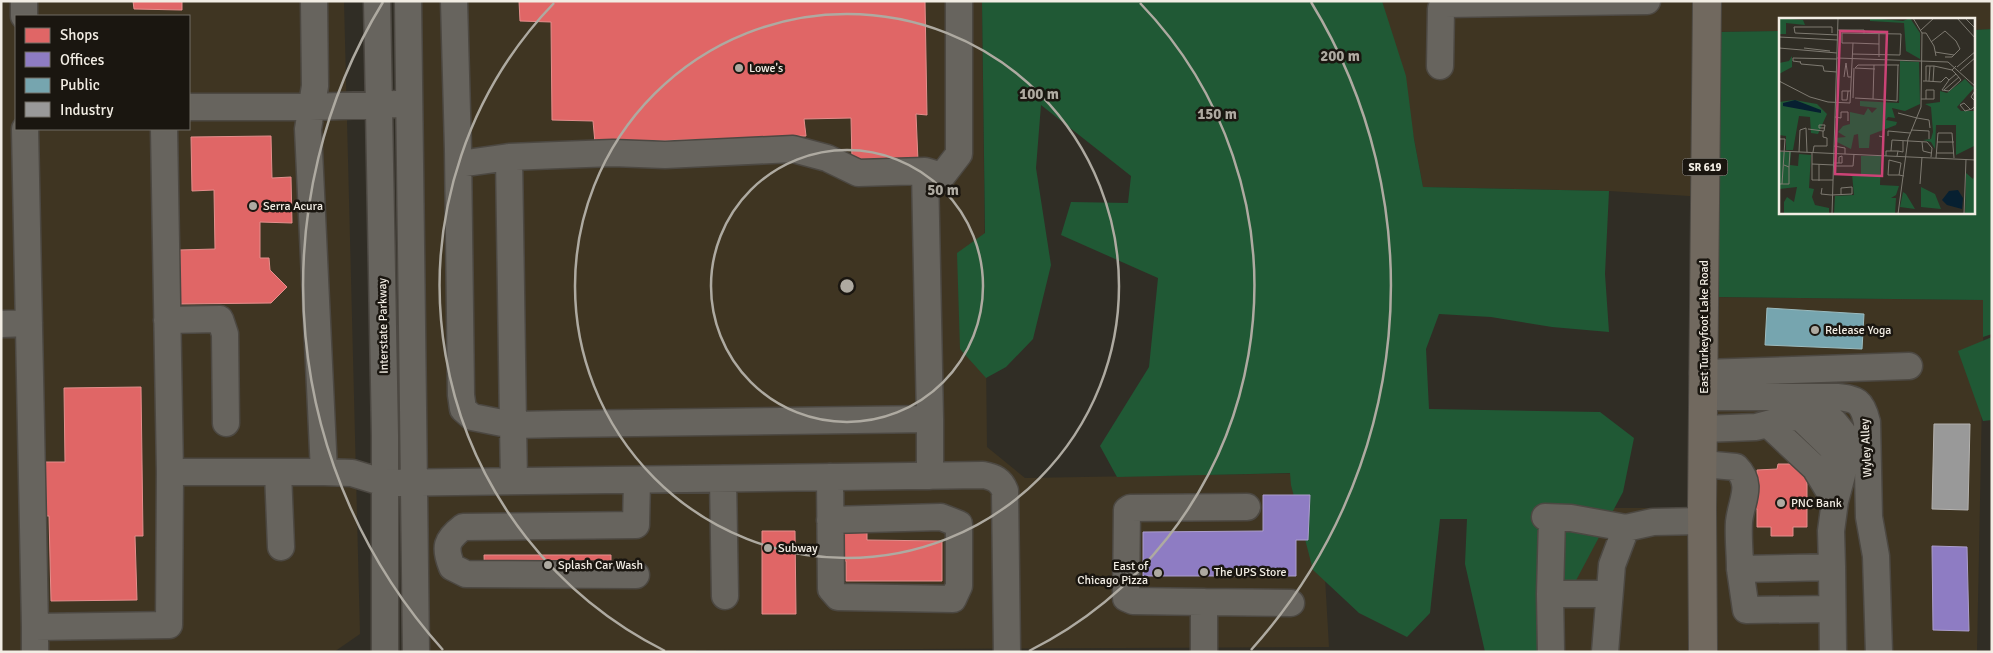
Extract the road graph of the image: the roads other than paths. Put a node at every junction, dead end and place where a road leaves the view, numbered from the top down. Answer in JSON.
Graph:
{"nodes":[{"id":1,"x":24,"y":1,"type":"edge"},
{"id":2,"x":314,"y":1,"type":"edge"},
{"id":3,"x":376,"y":1,"type":"edge"},
{"id":4,"x":408,"y":1,"type":"edge"},
{"id":5,"x":454,"y":1,"type":"edge"},
{"id":6,"x":959,"y":1,"type":"edge"},
{"id":7,"x":1647,"y":1,"type":"edge"},
{"id":8,"x":1707,"y":1,"type":"edge"},
{"id":9,"x":24,"y":15,"type":"edge"},
{"id":10,"x":1440,"y":66,"type":"dead end"},
{"id":11,"x":409,"y":103,"type":"junction"},
{"id":12,"x":378,"y":105,"type":"junction"},
{"id":13,"x":190,"y":107,"type":"edge"},
{"id":14,"x":311,"y":107,"type":"junction"},
{"id":15,"x":25,"y":130,"type":"edge"},
{"id":16,"x":164,"y":130,"type":"edge"},
{"id":17,"x":509,"y":158,"type":"junction"},
{"id":18,"x":459,"y":164,"type":"junction"},
{"id":19,"x":925,"y":171,"type":"junction"},
{"id":20,"x":167,"y":320,"type":"junction"},
{"id":21,"x":29,"y":323,"type":"junction"},
{"id":22,"x":1,"y":324,"type":"edge"},
{"id":23,"x":1909,"y":366,"type":"dead end"},
{"id":24,"x":1703,"y":385,"type":"junction"},
{"id":25,"x":930,"y":419,"type":"junction"},
{"id":26,"x":1788,"y":419,"type":"junction"},
{"id":27,"x":226,"y":423,"type":"dead end"},
{"id":28,"x":513,"y":425,"type":"junction"},
{"id":29,"x":1703,"y":429,"type":"junction"},
{"id":30,"x":1703,"y":464,"type":"junction"},
{"id":31,"x":170,"y":472,"type":"junction"},
{"id":32,"x":278,"y":472,"type":"junction"},
{"id":33,"x":324,"y":472,"type":"junction"},
{"id":34,"x":1840,"y":475,"type":"junction"},
{"id":35,"x":930,"y":476,"type":"junction"},
{"id":36,"x":830,"y":477,"type":"junction"},
{"id":37,"x":723,"y":479,"type":"junction"},
{"id":38,"x":637,"y":480,"type":"junction"},
{"id":39,"x":514,"y":481,"type":"junction"},
{"id":40,"x":385,"y":483,"type":"junction"},
{"id":41,"x":414,"y":483,"type":"junction"},
{"id":42,"x":1247,"y":507,"type":"dead end"},
{"id":43,"x":830,"y":520,"type":"junction"},
{"id":44,"x":1702,"y":521,"type":"junction"},
{"id":45,"x":1626,"y":528,"type":"junction"},
{"id":46,"x":281,"y":547,"type":"dead end"},
{"id":47,"x":1832,"y":567,"type":"junction"},
{"id":48,"x":1740,"y":570,"type":"junction"},
{"id":49,"x":636,"y":575,"type":"dead end"},
{"id":50,"x":1550,"y":594,"type":"junction"},
{"id":51,"x":1609,"y":594,"type":"junction"},
{"id":52,"x":725,"y":596,"type":"dead end"},
{"id":53,"x":1204,"y":602,"type":"junction"},
{"id":54,"x":1291,"y":603,"type":"dead end"},
{"id":55,"x":1832,"y":609,"type":"junction"},
{"id":56,"x":35,"y":639,"type":"edge"},
{"id":57,"x":385,"y":652,"type":"edge"},
{"id":58,"x":416,"y":652,"type":"edge"},
{"id":59,"x":1007,"y":652,"type":"edge"},
{"id":60,"x":1204,"y":652,"type":"edge"},
{"id":61,"x":1551,"y":652,"type":"edge"},
{"id":62,"x":1605,"y":652,"type":"edge"},
{"id":63,"x":1703,"y":652,"type":"edge"},
{"id":64,"x":1833,"y":652,"type":"edge"},
{"id":65,"x":1878,"y":652,"type":"edge"}],
"edges":[{"from":1,"to":9,"type":"street"},
{"from":2,"to":14,"type":"street"},
{"from":3,"to":12,"type":"street","name":"Interstate Parkway"},
{"from":4,"to":11,"type":"street"},
{"from":5,"to":18,"type":"street"},
{"from":6,"to":19,"type":"street"},
{"from":7,"to":10,"type":"street"},
{"from":8,"to":24,"type":"main road","name":"East Turkeyfoot Lake Road","number":"SR 619"},
{"from":11,"to":12,"type":"street"},
{"from":11,"to":41,"type":"street"},
{"from":12,"to":14,"type":"street"},
{"from":12,"to":40,"type":"street","name":"Interstate Parkway"},
{"from":13,"to":14,"type":"street"},
{"from":14,"to":33,"type":"street"},
{"from":15,"to":21,"type":"street"},
{"from":16,"to":20,"type":"street"},
{"from":17,"to":18,"type":"street"},
{"from":17,"to":19,"type":"street"},
{"from":17,"to":28,"type":"street"},
{"from":18,"to":28,"type":"street"},
{"from":19,"to":25,"type":"street"},
{"from":20,"to":27,"type":"street"},
{"from":20,"to":31,"type":"street"},
{"from":21,"to":22,"type":"street"},
{"from":21,"to":56,"type":"street"},
{"from":23,"to":24,"type":"street"},
{"from":24,"to":29,"type":"main road","name":"East Turkeyfoot Lake Road","number":"SR 619"},
{"from":24,"to":65,"type":"street","name":"Wyley Alley"},
{"from":25,"to":28,"type":"street"},
{"from":25,"to":35,"type":"street"},
{"from":26,"to":29,"type":"street"},
{"from":26,"to":34,"type":"street"},
{"from":26,"to":34,"type":"street"},
{"from":28,"to":39,"type":"street"},
{"from":29,"to":30,"type":"main road","name":"East Turkeyfoot Lake Road","number":"SR 619"},
{"from":30,"to":44,"type":"main road","name":"East Turkeyfoot Lake Road","number":"SR 619"},
{"from":30,"to":48,"type":"street"},
{"from":31,"to":32,"type":"street"},
{"from":31,"to":56,"type":"street"},
{"from":32,"to":33,"type":"street"},
{"from":32,"to":46,"type":"street"},
{"from":33,"to":40,"type":"street"},
{"from":34,"to":47,"type":"street"},
{"from":35,"to":36,"type":"street"},
{"from":35,"to":59,"type":"street"},
{"from":36,"to":37,"type":"street"},
{"from":36,"to":43,"type":"street"},
{"from":37,"to":38,"type":"street"},
{"from":37,"to":52,"type":"street"},
{"from":38,"to":39,"type":"street"},
{"from":38,"to":49,"type":"street"},
{"from":39,"to":41,"type":"street"},
{"from":40,"to":41,"type":"street"},
{"from":40,"to":57,"type":"street","name":"Interstate Parkway"},
{"from":41,"to":58,"type":"street"},
{"from":42,"to":53,"type":"street"},
{"from":43,"to":43,"type":"street"},
{"from":44,"to":45,"type":"street"},
{"from":44,"to":63,"type":"main road","name":"East Turkeyfoot Lake Road","number":"SR 619"},
{"from":45,"to":50,"type":"street"},
{"from":45,"to":51,"type":"street"},
{"from":47,"to":48,"type":"street"},
{"from":47,"to":55,"type":"street"},
{"from":48,"to":55,"type":"street"},
{"from":50,"to":51,"type":"street"},
{"from":50,"to":61,"type":"street"},
{"from":51,"to":62,"type":"street"},
{"from":53,"to":54,"type":"street"},
{"from":53,"to":60,"type":"street"},
{"from":55,"to":64,"type":"street"}]}
